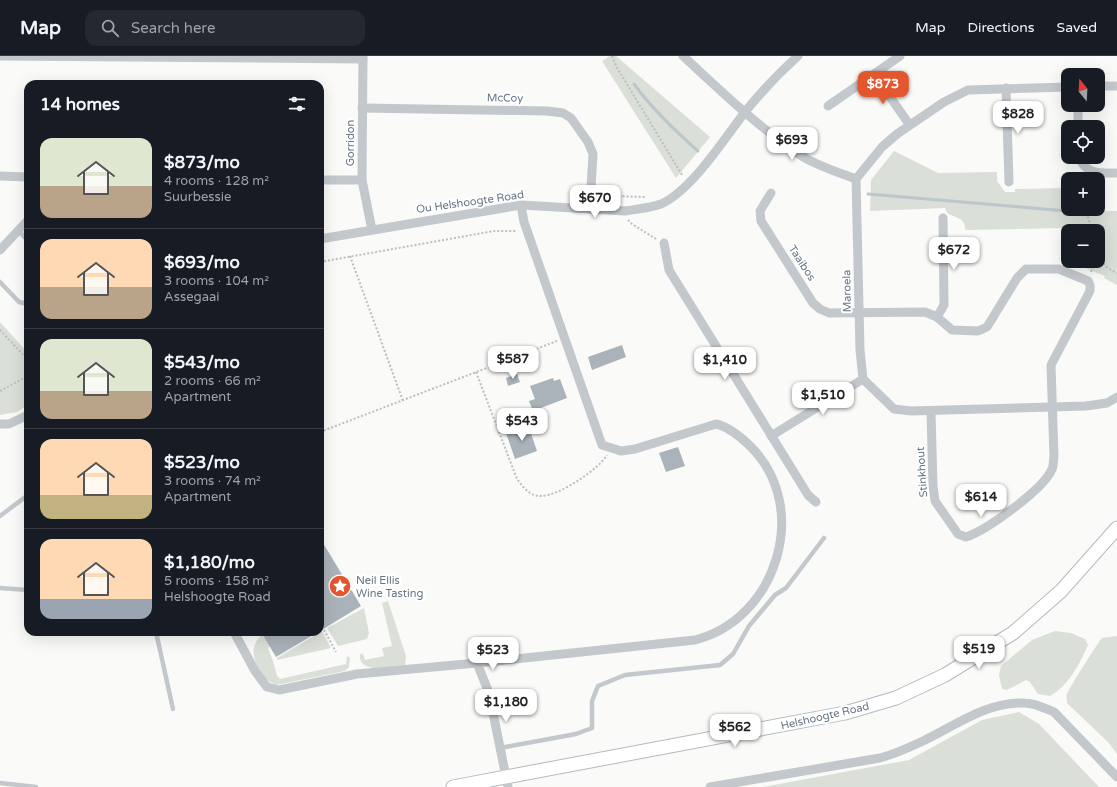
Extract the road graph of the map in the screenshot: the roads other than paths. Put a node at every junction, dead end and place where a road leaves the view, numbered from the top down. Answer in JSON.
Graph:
{"nodes":[{"id":1,"x":0,"y":56,"type":"edge"},
{"id":2,"x":683,"y":56,"type":"edge"},
{"id":3,"x":798,"y":56,"type":"edge"},
{"id":4,"x":900,"y":56,"type":"edge"},
{"id":5,"x":363,"y":58,"type":"edge"},
{"id":6,"x":874,"y":74,"type":"junction"},
{"id":7,"x":1105,"y":86,"type":"edge"},
{"id":8,"x":1117,"y":86,"type":"edge"},
{"id":9,"x":1061,"y":87,"type":"edge"},
{"id":10,"x":1006,"y":88,"type":"junction"},
{"id":11,"x":828,"y":106,"type":"dead end"},
{"id":12,"x":362,"y":108,"type":"junction"},
{"id":13,"x":746,"y":111,"type":"junction"},
{"id":14,"x":909,"y":124,"type":"junction"},
{"id":15,"x":1082,"y":164,"type":"edge"},
{"id":16,"x":1117,"y":173,"type":"edge"},
{"id":17,"x":0,"y":176,"type":"edge"},
{"id":18,"x":24,"y":177,"type":"edge"},
{"id":19,"x":856,"y":179,"type":"junction"},
{"id":20,"x":324,"y":180,"type":"edge"},
{"id":21,"x":362,"y":180,"type":"junction"},
{"id":22,"x":1009,"y":182,"type":"dead end"},
{"id":23,"x":591,"y":187,"type":"road end"},
{"id":24,"x":771,"y":193,"type":"dead end"},
{"id":25,"x":521,"y":205,"type":"junction"},
{"id":26,"x":943,"y":218,"type":"dead end"},
{"id":27,"x":24,"y":224,"type":"edge"},
{"id":28,"x":372,"y":230,"type":"junction"},
{"id":29,"x":18,"y":231,"type":"junction"},
{"id":30,"x":24,"y":237,"type":"edge"},
{"id":31,"x":324,"y":238,"type":"edge"},
{"id":32,"x":664,"y":243,"type":"road end"},
{"id":33,"x":0,"y":250,"type":"edge"},
{"id":34,"x":0,"y":282,"type":"edge"},
{"id":35,"x":24,"y":303,"type":"edge"},
{"id":36,"x":860,"y":313,"type":"junction"},
{"id":37,"x":937,"y":317,"type":"junction"},
{"id":38,"x":863,"y":379,"type":"junction"},
{"id":39,"x":1117,"y":397,"type":"edge"},
{"id":40,"x":1052,"y":407,"type":"junction"},
{"id":41,"x":931,"y":412,"type":"junction"},
{"id":42,"x":24,"y":417,"type":"edge"},
{"id":43,"x":0,"y":424,"type":"edge"},
{"id":44,"x":771,"y":436,"type":"junction"},
{"id":45,"x":24,"y":498,"type":"edge"},
{"id":46,"x":816,"y":502,"type":"dead end"},
{"id":47,"x":0,"y":516,"type":"edge"},
{"id":48,"x":1117,"y":528,"type":"edge"},
{"id":49,"x":824,"y":538,"type":"dead end"},
{"id":50,"x":0,"y":588,"type":"edge"},
{"id":51,"x":24,"y":590,"type":"edge"},
{"id":52,"x":157,"y":636,"type":"edge"},
{"id":53,"x":236,"y":636,"type":"edge"},
{"id":54,"x":477,"y":663,"type":"junction"},
{"id":55,"x":173,"y":709,"type":"dead end"},
{"id":56,"x":500,"y":748,"type":"junction"},
{"id":57,"x":1117,"y":777,"type":"edge"},
{"id":58,"x":507,"y":782,"type":"edge"},
{"id":59,"x":0,"y":783,"type":"edge"},
{"id":60,"x":36,"y":787,"type":"edge"},
{"id":61,"x":453,"y":787,"type":"edge"},
{"id":62,"x":710,"y":787,"type":"edge"}],
"edges":[{"from":1,"to":5,"type":"street"},
{"from":2,"to":13,"type":"street"},
{"from":3,"to":13,"type":"street","name":"Ou Helshoogte Road"},
{"from":4,"to":6,"type":"street"},
{"from":5,"to":12,"type":"street","name":"Gorridon"},
{"from":6,"to":11,"type":"street"},
{"from":6,"to":14,"type":"street"},
{"from":7,"to":8,"type":"street"},
{"from":9,"to":10,"type":"street"},
{"from":10,"to":14,"type":"street"},
{"from":10,"to":22,"type":"street"},
{"from":12,"to":21,"type":"street","name":"Gorridon"},
{"from":12,"to":23,"type":"street","name":"McCoy"},
{"from":13,"to":19,"type":"street"},
{"from":13,"to":25,"type":"street","name":"Ou Helshoogte Road"},
{"from":14,"to":19,"type":"street"},
{"from":15,"to":16,"type":"street"},
{"from":17,"to":18,"type":"street"},
{"from":19,"to":36,"type":"street","name":"Maroela"},
{"from":20,"to":21,"type":"street"},
{"from":21,"to":28,"type":"street","name":"Gorridon"},
{"from":24,"to":36,"type":"street","name":"Taaibos"},
{"from":25,"to":28,"type":"street","name":"Ou Helshoogte Road"},
{"from":25,"to":54,"type":"street"},
{"from":26,"to":37,"type":"street"},
{"from":27,"to":29,"type":"street"},
{"from":28,"to":31,"type":"street","name":"Ou Helshoogte Road"},
{"from":29,"to":30,"type":"lane"},
{"from":29,"to":33,"type":"street"},
{"from":32,"to":44,"type":"street"},
{"from":34,"to":35,"type":"lane"},
{"from":36,"to":37,"type":"street","name":"Taaibos"},
{"from":36,"to":38,"type":"street","name":"Maroela"},
{"from":37,"to":40,"type":"street"},
{"from":38,"to":41,"type":"street"},
{"from":38,"to":44,"type":"street"},
{"from":39,"to":40,"type":"street"},
{"from":40,"to":41,"type":"street"},
{"from":40,"to":41,"type":"street","name":"Stinkhout"},
{"from":42,"to":43,"type":"street"},
{"from":44,"to":46,"type":"street"},
{"from":45,"to":47,"type":"lane"},
{"from":48,"to":58,"type":"main road","name":"Helshoogte Road"},
{"from":49,"to":56,"type":"lane"},
{"from":50,"to":51,"type":"lane"},
{"from":52,"to":55,"type":"lane"},
{"from":53,"to":54,"type":"street"},
{"from":54,"to":56,"type":"street"},
{"from":56,"to":58,"type":"street"},
{"from":57,"to":62,"type":"street"},
{"from":58,"to":61,"type":"main road","name":"Helshoogte Road"},
{"from":59,"to":60,"type":"lane"}]}
